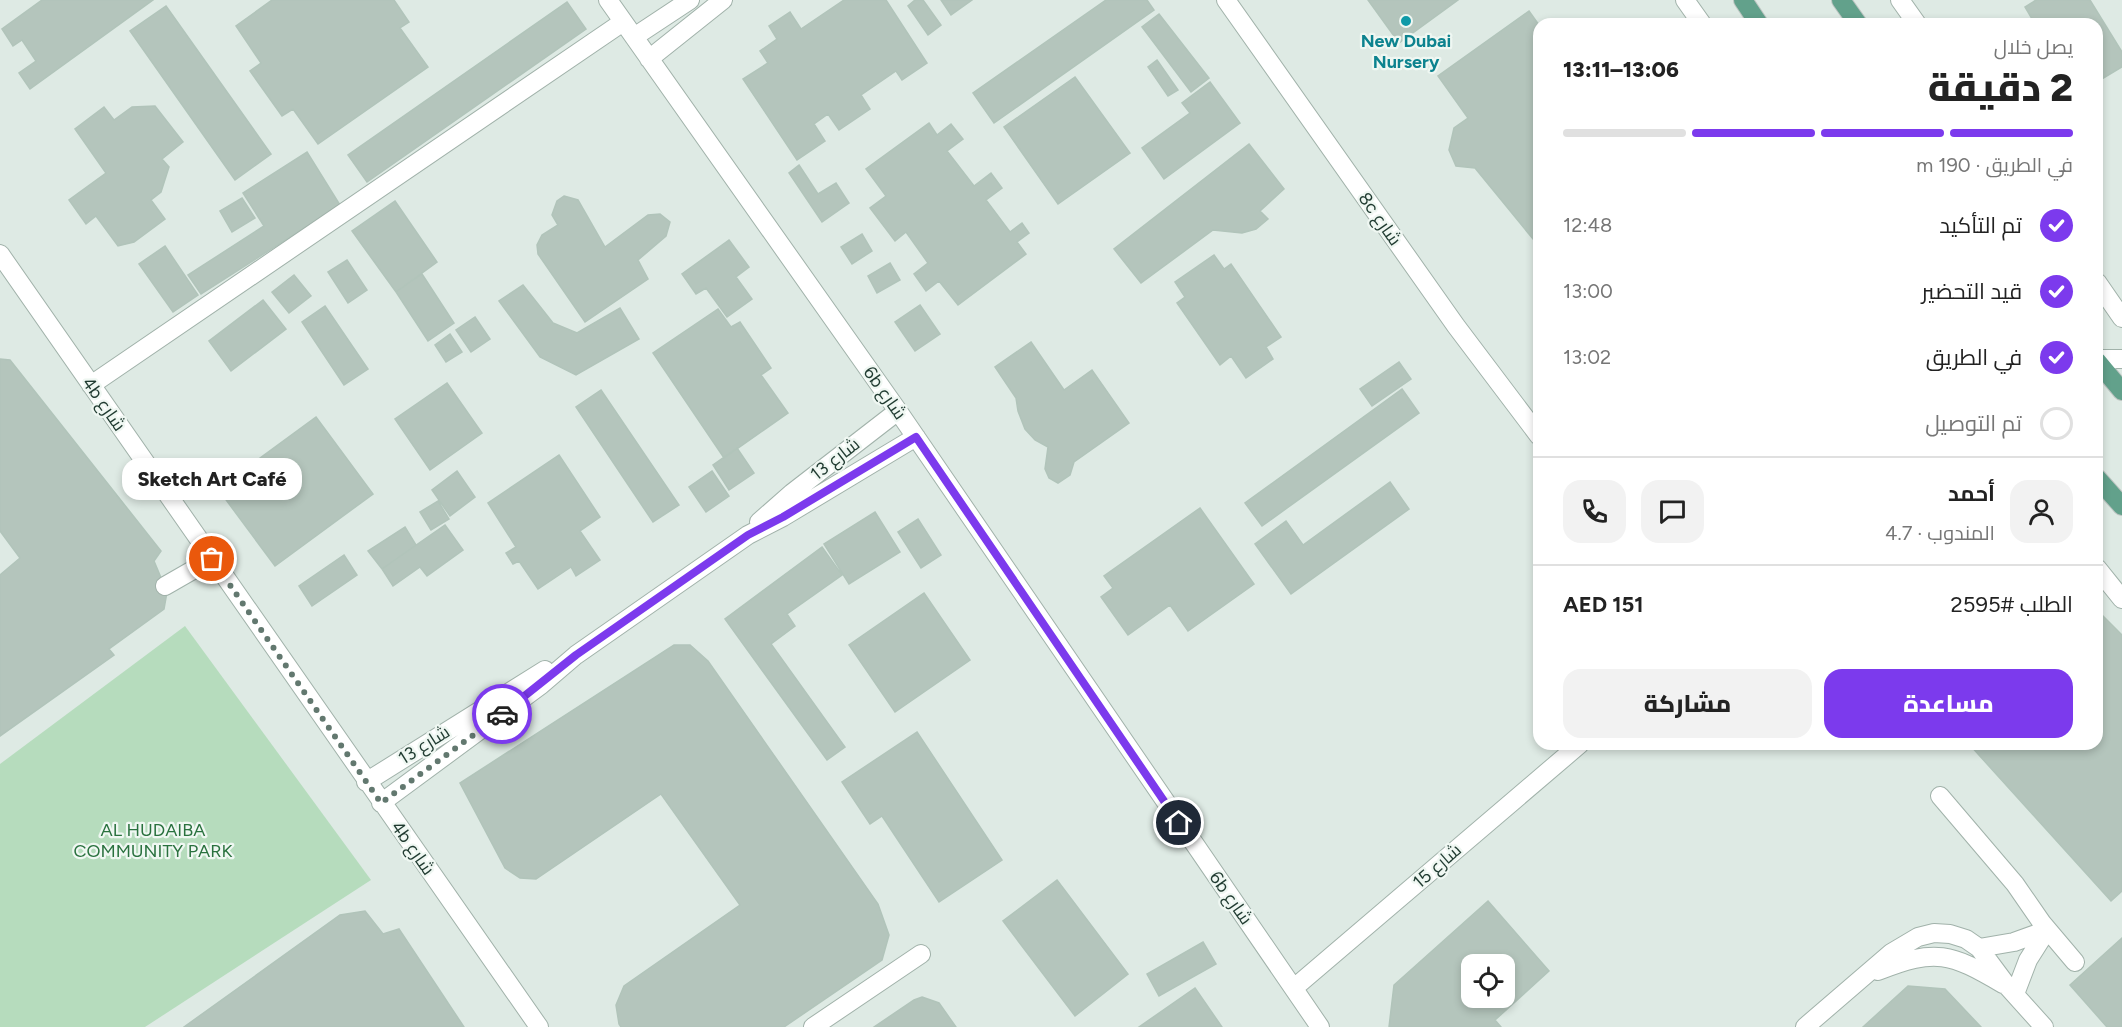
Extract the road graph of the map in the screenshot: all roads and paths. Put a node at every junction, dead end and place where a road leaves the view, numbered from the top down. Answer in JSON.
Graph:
{"nodes":[{"id":1,"x":608,"y":0,"type":"edge"},
{"id":2,"x":690,"y":0,"type":"edge"},
{"id":3,"x":723,"y":0,"type":"edge"},
{"id":4,"x":1226,"y":0,"type":"edge"},
{"id":5,"x":1685,"y":0,"type":"edge"},
{"id":6,"x":1743,"y":0,"type":"edge"},
{"id":7,"x":1842,"y":0,"type":"edge"},
{"id":8,"x":1900,"y":0,"type":"edge"},
{"id":9,"x":1698,"y":18,"type":"edge"},
{"id":10,"x":1755,"y":18,"type":"edge"},
{"id":11,"x":1854,"y":18,"type":"edge"},
{"id":12,"x":1913,"y":18,"type":"edge"},
{"id":13,"x":629,"y":29,"type":"junction"},
{"id":14,"x":649,"y":59,"type":"junction"},
{"id":15,"x":0,"y":254,"type":"edge"},
{"id":16,"x":2103,"y":291,"type":"edge"},
{"id":17,"x":2122,"y":318,"type":"edge"},
{"id":18,"x":2122,"y":359,"type":"edge"},
{"id":19,"x":2103,"y":360,"type":"edge"},
{"id":20,"x":2103,"y":367,"type":"edge"},
{"id":21,"x":91,"y":385,"type":"junction"},
{"id":22,"x":2122,"y":391,"type":"edge"},
{"id":23,"x":898,"y":411,"type":"junction"},
{"id":24,"x":1533,"y":428,"type":"edge"},
{"id":25,"x":916,"y":437,"type":"junction"},
{"id":26,"x":2103,"y":485,"type":"edge"},
{"id":27,"x":2122,"y":506,"type":"edge"},
{"id":28,"x":748,"y":535,"type":"junction"},
{"id":29,"x":212,"y":559,"type":"junction"},
{"id":30,"x":2103,"y":575,"type":"edge"},
{"id":31,"x":165,"y":586,"type":"dead end"},
{"id":32,"x":2122,"y":599,"type":"edge"},
{"id":33,"x":576,"y":655,"type":"junction"},
{"id":34,"x":1573,"y":750,"type":"edge"},
{"id":35,"x":366,"y":782,"type":"junction"},
{"id":36,"x":1940,"y":796,"type":"dead end"},
{"id":37,"x":381,"y":803,"type":"junction"},
{"id":38,"x":2047,"y":930,"type":"junction"},
{"id":39,"x":1979,"y":948,"type":"junction"},
{"id":40,"x":921,"y":954,"type":"dead end"},
{"id":41,"x":2075,"y":962,"type":"dead end"},
{"id":42,"x":1868,"y":975,"type":"junction"},
{"id":43,"x":1294,"y":988,"type":"junction"},
{"id":44,"x":2011,"y":991,"type":"junction"},
{"id":45,"x":539,"y":1027,"type":"edge"},
{"id":46,"x":813,"y":1027,"type":"edge"},
{"id":47,"x":1320,"y":1027,"type":"edge"},
{"id":48,"x":1805,"y":1027,"type":"edge"},
{"id":49,"x":2044,"y":1027,"type":"edge"}],
"edges":[{"from":1,"to":13,"type":"street","name":"6b شارع"},
{"from":2,"to":13,"type":"street"},
{"from":3,"to":14,"type":"street"},
{"from":4,"to":24,"type":"street","name":"8c شارع"},
{"from":5,"to":9,"type":"street"},
{"from":6,"to":10,"type":"main road"},
{"from":7,"to":11,"type":"main road"},
{"from":8,"to":12,"type":"street"},
{"from":13,"to":14,"type":"street","name":"6b شارع"},
{"from":13,"to":21,"type":"street"},
{"from":14,"to":23,"type":"street","name":"6b شارع"},
{"from":15,"to":21,"type":"street","name":"4b شارع"},
{"from":16,"to":17,"type":"street"},
{"from":18,"to":19,"type":"street"},
{"from":20,"to":22,"type":"main road"},
{"from":21,"to":29,"type":"street","name":"4b شارع"},
{"from":23,"to":25,"type":"street","name":"6b شارع"},
{"from":23,"to":28,"type":"street","name":"شارع 13"},
{"from":25,"to":28,"type":"street","name":"شارع 13"},
{"from":25,"to":43,"type":"street","name":"6b شارع"},
{"from":26,"to":27,"type":"main road"},
{"from":28,"to":33,"type":"street","name":"شارع 13"},
{"from":29,"to":31,"type":"street"},
{"from":29,"to":35,"type":"street","name":"4b شارع"},
{"from":30,"to":32,"type":"street"},
{"from":33,"to":35,"type":"street","name":"شارع 13"},
{"from":33,"to":37,"type":"street","name":"شارع 13"},
{"from":34,"to":43,"type":"street","name":"شارع 15"},
{"from":35,"to":37,"type":"street","name":"4b شارع"},
{"from":36,"to":38,"type":"street"},
{"from":37,"to":45,"type":"street","name":"4b شارع"},
{"from":38,"to":39,"type":"street"},
{"from":38,"to":41,"type":"street"},
{"from":38,"to":44,"type":"street"},
{"from":39,"to":42,"type":"street"},
{"from":39,"to":44,"type":"street"},
{"from":40,"to":46,"type":"street"},
{"from":42,"to":44,"type":"street"},
{"from":42,"to":48,"type":"street"},
{"from":43,"to":47,"type":"street","name":"6b شارع"},
{"from":44,"to":49,"type":"street"}]}
